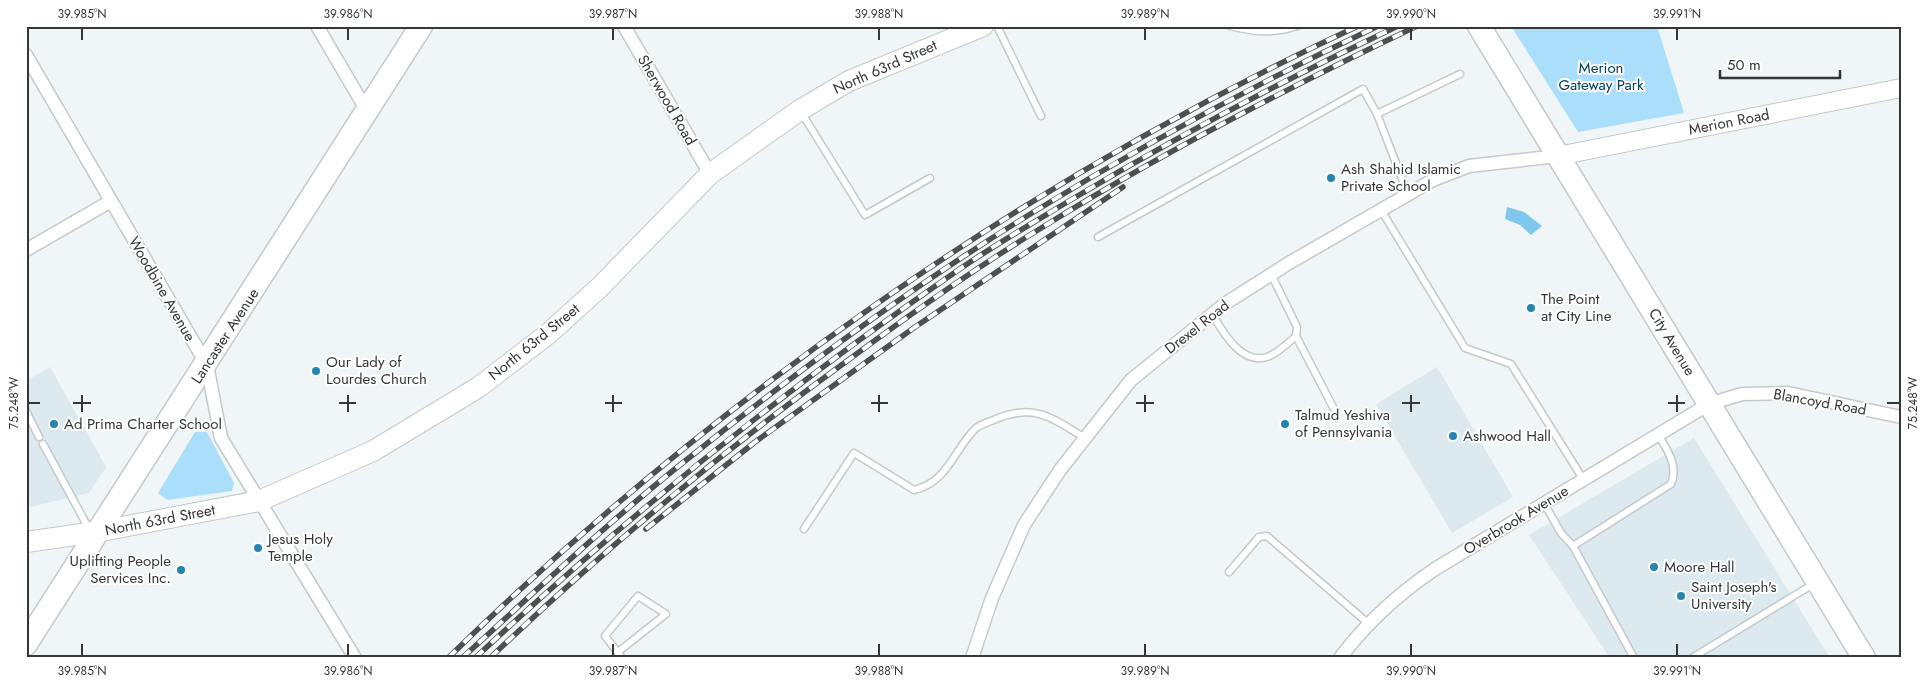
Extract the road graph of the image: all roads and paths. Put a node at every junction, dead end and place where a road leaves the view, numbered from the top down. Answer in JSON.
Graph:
{"nodes":[{"id":1,"x":317,"y":26,"type":"edge"},
{"id":2,"x":421,"y":26,"type":"edge"},
{"id":3,"x":624,"y":26,"type":"edge"},
{"id":4,"x":983,"y":26,"type":"edge"},
{"id":5,"x":997,"y":26,"type":"edge"},
{"id":6,"x":1230,"y":26,"type":"edge"},
{"id":7,"x":1297,"y":26,"type":"edge"},
{"id":8,"x":1479,"y":26,"type":"edge"},
{"id":9,"x":961,"y":30,"type":"edge"},
{"id":10,"x":26,"y":55,"type":"edge"},
{"id":11,"x":1460,"y":74,"type":"dead end"},
{"id":12,"x":1901,"y":88,"type":"edge"},
{"id":13,"x":800,"y":110,"type":"junction"},
{"id":14,"x":367,"y":111,"type":"junction"},
{"id":15,"x":1377,"y":114,"type":"junction"},
{"id":16,"x":1041,"y":116,"type":"dead end"},
{"id":17,"x":1558,"y":156,"type":"junction"},
{"id":18,"x":710,"y":174,"type":"junction"},
{"id":19,"x":930,"y":178,"type":"dead end"},
{"id":20,"x":1408,"y":194,"type":"junction"},
{"id":21,"x":111,"y":201,"type":"junction"},
{"id":22,"x":1381,"y":210,"type":"junction"},
{"id":23,"x":1098,"y":236,"type":"dead end"},
{"id":24,"x":26,"y":250,"type":"edge"},
{"id":25,"x":1271,"y":274,"type":"junction"},
{"id":26,"x":1212,"y":314,"type":"junction"},
{"id":27,"x":1296,"y":336,"type":"junction"},
{"id":28,"x":206,"y":364,"type":"junction"},
{"id":29,"x":1709,"y":404,"type":"junction"},
{"id":30,"x":1334,"y":409,"type":"dead end"},
{"id":31,"x":26,"y":411,"type":"edge"},
{"id":32,"x":1901,"y":417,"type":"edge"},
{"id":33,"x":1658,"y":434,"type":"junction"},
{"id":34,"x":39,"y":437,"type":"dead end"},
{"id":35,"x":1085,"y":438,"type":"junction"},
{"id":36,"x":43,"y":444,"type":"dead end"},
{"id":37,"x":1583,"y":480,"type":"junction"},
{"id":38,"x":259,"y":501,"type":"junction"},
{"id":39,"x":1544,"y":502,"type":"junction"},
{"id":40,"x":804,"y":529,"type":"dead end"},
{"id":41,"x":93,"y":533,"type":"junction"},
{"id":42,"x":26,"y":542,"type":"edge"},
{"id":43,"x":1573,"y":546,"type":"junction"},
{"id":44,"x":1228,"y":572,"type":"dead end"},
{"id":45,"x":1818,"y":582,"type":"junction"},
{"id":46,"x":1369,"y":624,"type":"junction"},
{"id":47,"x":26,"y":644,"type":"edge"},
{"id":48,"x":620,"y":655,"type":"edge"},
{"id":49,"x":355,"y":658,"type":"edge"},
{"id":50,"x":972,"y":658,"type":"edge"},
{"id":51,"x":1340,"y":658,"type":"edge"},
{"id":52,"x":1634,"y":658,"type":"edge"},
{"id":53,"x":1692,"y":658,"type":"edge"},
{"id":54,"x":1864,"y":658,"type":"edge"}],
"edges":[{"from":1,"to":14,"type":"street"},
{"from":2,"to":14,"type":"highway","name":"Lancaster Avenue"},
{"from":3,"to":18,"type":"street","name":"Sherwood Road"},
{"from":4,"to":9,"type":"main road","name":"North 63rd Street"},
{"from":5,"to":16,"type":"lane"},
{"from":6,"to":7,"type":"lane"},
{"from":8,"to":17,"type":"highway","name":"City Avenue"},
{"from":9,"to":13,"type":"main road","name":"North 63rd Street"},
{"from":10,"to":21,"type":"street","name":"Woodbine Avenue"},
{"from":11,"to":15,"type":"lane"},
{"from":12,"to":17,"type":"street","name":"Merion Road"},
{"from":13,"to":18,"type":"main road","name":"North 63rd Street"},
{"from":13,"to":19,"type":"lane"},
{"from":14,"to":28,"type":"highway","name":"Lancaster Avenue"},
{"from":15,"to":20,"type":"lane"},
{"from":15,"to":23,"type":"lane"},
{"from":17,"to":20,"type":"street","name":"Drexel Road"},
{"from":17,"to":29,"type":"highway","name":"City Avenue"},
{"from":18,"to":38,"type":"main road","name":"North 63rd Street"},
{"from":20,"to":22,"type":"street","name":"Drexel Road"},
{"from":21,"to":24,"type":"street"},
{"from":21,"to":28,"type":"street","name":"Woodbine Avenue"},
{"from":22,"to":25,"type":"street","name":"Drexel Road"},
{"from":22,"to":37,"type":"lane"},
{"from":25,"to":26,"type":"street","name":"Drexel Road"},
{"from":25,"to":27,"type":"lane"},
{"from":26,"to":27,"type":"lane"},
{"from":26,"to":35,"type":"street","name":"Drexel Road"},
{"from":27,"to":30,"type":"lane"},
{"from":28,"to":38,"type":"street","name":"Woodbine Avenue"},
{"from":28,"to":41,"type":"highway","name":"Lancaster Avenue"},
{"from":29,"to":32,"type":"street","name":"Blancoyd Road"},
{"from":29,"to":33,"type":"street","name":"Overbrook Avenue"},
{"from":29,"to":45,"type":"highway","name":"City Avenue"},
{"from":31,"to":34,"type":"lane"},
{"from":33,"to":37,"type":"street","name":"Overbrook Avenue"},
{"from":33,"to":43,"type":"lane"},
{"from":35,"to":40,"type":"lane"},
{"from":35,"to":50,"type":"street","name":"Drexel Road"},
{"from":36,"to":41,"type":"lane"},
{"from":37,"to":39,"type":"street","name":"Overbrook Avenue"},
{"from":38,"to":41,"type":"main road","name":"North 63rd Street"},
{"from":38,"to":49,"type":"street","name":"Woodbine Avenue"},
{"from":39,"to":43,"type":"lane"},
{"from":39,"to":46,"type":"street","name":"Overbrook Avenue"},
{"from":41,"to":42,"type":"main road","name":"North 63rd Street"},
{"from":41,"to":47,"type":"highway","name":"Lancaster Avenue"},
{"from":43,"to":52,"type":"lane"},
{"from":44,"to":46,"type":"lane"},
{"from":45,"to":53,"type":"lane"},
{"from":45,"to":54,"type":"highway","name":"City Avenue"},
{"from":46,"to":51,"type":"street","name":"Overbrook Avenue"},
{"from":48,"to":48,"type":"lane"}]}
